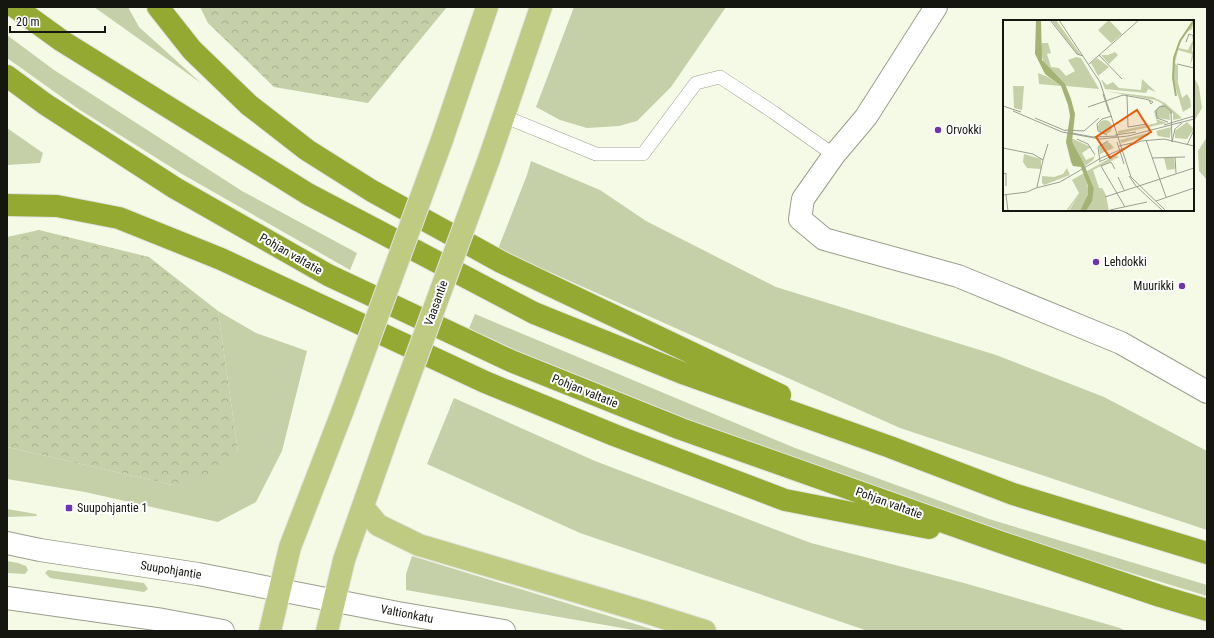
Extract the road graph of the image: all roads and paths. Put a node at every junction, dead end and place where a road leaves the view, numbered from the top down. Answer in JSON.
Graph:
{"nodes":[{"id":1,"x":14,"y":7,"type":"edge"},
{"id":2,"x":158,"y":7,"type":"edge"},
{"id":3,"x":487,"y":7,"type":"edge"},
{"id":4,"x":541,"y":7,"type":"edge"},
{"id":5,"x":936,"y":7,"type":"edge"},
{"id":6,"x":7,"y":76,"type":"edge"},
{"id":7,"x":503,"y":116,"type":"junction"},
{"id":8,"x":834,"y":155,"type":"junction"},
{"id":9,"x":7,"y":205,"type":"edge"},
{"id":10,"x":1207,"y":392,"type":"edge"},
{"id":11,"x":890,"y":447,"type":"junction"},
{"id":12,"x":362,"y":507,"type":"junction"},
{"id":13,"x":1000,"y":542,"type":"junction"},
{"id":14,"x":7,"y":543,"type":"edge"},
{"id":15,"x":1207,"y":553,"type":"edge"},
{"id":16,"x":280,"y":590,"type":"junction"},
{"id":17,"x":7,"y":598,"type":"edge"},
{"id":18,"x":334,"y":600,"type":"junction"},
{"id":19,"x":1207,"y":610,"type":"edge"},
{"id":20,"x":222,"y":631,"type":"edge"},
{"id":21,"x":270,"y":631,"type":"edge"},
{"id":22,"x":327,"y":631,"type":"edge"},
{"id":23,"x":504,"y":631,"type":"edge"},
{"id":24,"x":705,"y":631,"type":"edge"}],
"edges":[{"from":1,"to":11,"type":"highway"},
{"from":2,"to":11,"type":"highway"},
{"from":3,"to":16,"type":"main road","bridge":true},
{"from":4,"to":7,"type":"main road","name":"Vaasantie"},
{"from":5,"to":8,"type":"main road"},
{"from":6,"to":13,"type":"highway","name":"Pohjan valtatie"},
{"from":7,"to":8,"type":"lane"},
{"from":7,"to":12,"type":"main road","name":"Vaasantie","bridge":true},
{"from":8,"to":10,"type":"main road"},
{"from":9,"to":13,"type":"highway"},
{"from":11,"to":15,"type":"highway"},
{"from":12,"to":18,"type":"main road","name":"Vaasantie"},
{"from":12,"to":24,"type":"main road"},
{"from":13,"to":19,"type":"highway","name":"Pohjan valtatie"},
{"from":14,"to":16,"type":"main road","name":"Suupohjantie"},
{"from":16,"to":18,"type":"main road","name":"Suupohjantie"},
{"from":16,"to":21,"type":"main road"},
{"from":17,"to":20,"type":"main road"},
{"from":18,"to":22,"type":"main road","name":"Vaasantie"},
{"from":18,"to":23,"type":"main road","name":"Valtionkatu"}]}
